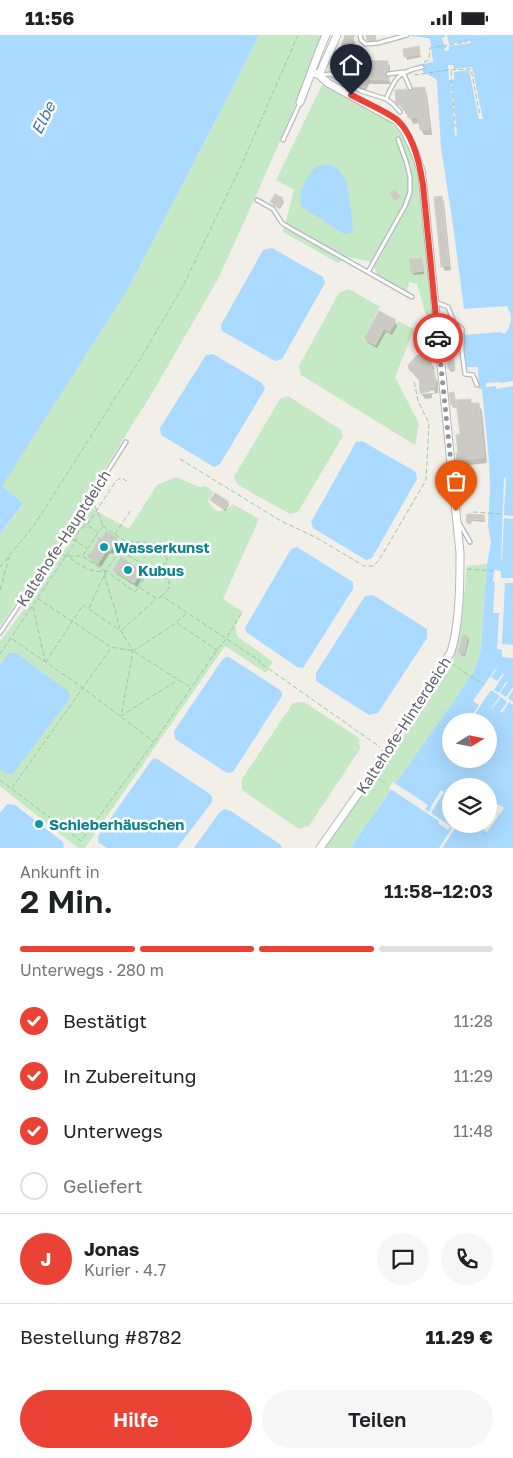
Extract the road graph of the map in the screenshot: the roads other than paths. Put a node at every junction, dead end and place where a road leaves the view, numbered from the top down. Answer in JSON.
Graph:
{"nodes":[{"id":1,"x":326,"y":35,"type":"edge"},
{"id":2,"x":337,"y":35,"type":"edge"},
{"id":3,"x":360,"y":35,"type":"edge"},
{"id":4,"x":407,"y":35,"type":"edge"},
{"id":5,"x":422,"y":67,"type":"dead end"},
{"id":6,"x":316,"y":73,"type":"junction"},
{"id":7,"x":403,"y":73,"type":"junction"},
{"id":8,"x":388,"y":74,"type":"dead end"},
{"id":9,"x":410,"y":88,"type":"dead end"},
{"id":10,"x":386,"y":99,"type":"junction"},
{"id":11,"x":300,"y":102,"type":"joint"},
{"id":12,"x":400,"y":112,"type":"dead end"},
{"id":13,"x":398,"y":139,"type":"dead end"},
{"id":14,"x":283,"y":140,"type":"dead end"},
{"id":15,"x":258,"y":200,"type":"dead end"},
{"id":16,"x":368,"y":272,"type":"junction"},
{"id":17,"x":412,"y":297,"type":"dead end"},
{"id":18,"x":434,"y":302,"type":"junction"},
{"id":19,"x":477,"y":385,"type":"dead end"},
{"id":20,"x":126,"y":442,"type":"dead end"},
{"id":21,"x":457,"y":521,"type":"junction"},
{"id":22,"x":470,"y":542,"type":"dead end"},
{"id":23,"x":0,"y":633,"type":"edge"},
{"id":24,"x":320,"y":848,"type":"edge"}],
"edges":[{"from":1,"to":6,"type":"street"},
{"from":2,"to":6,"type":"street"},
{"from":3,"to":4,"type":"lane"},
{"from":5,"to":7,"type":"lane"},
{"from":6,"to":10,"type":"lane"},
{"from":6,"to":11,"type":"street"},
{"from":6,"to":18,"type":"street","name":"Kaltehofe-Hinterdeich"},
{"from":7,"to":8,"type":"lane"},
{"from":7,"to":9,"type":"lane"},
{"from":7,"to":10,"type":"lane"},
{"from":10,"to":12,"type":"lane"},
{"from":11,"to":14,"type":"lane"},
{"from":13,"to":16,"type":"lane"},
{"from":15,"to":16,"type":"lane"},
{"from":16,"to":17,"type":"lane"},
{"from":18,"to":19,"type":"lane"},
{"from":18,"to":21,"type":"street","name":"Kaltehofe-Hinterdeich"},
{"from":20,"to":23,"type":"lane","name":"Kaltehofe-Hauptdeich"},
{"from":21,"to":22,"type":"lane"},
{"from":21,"to":24,"type":"street","name":"Kaltehofe-Hinterdeich"}]}
